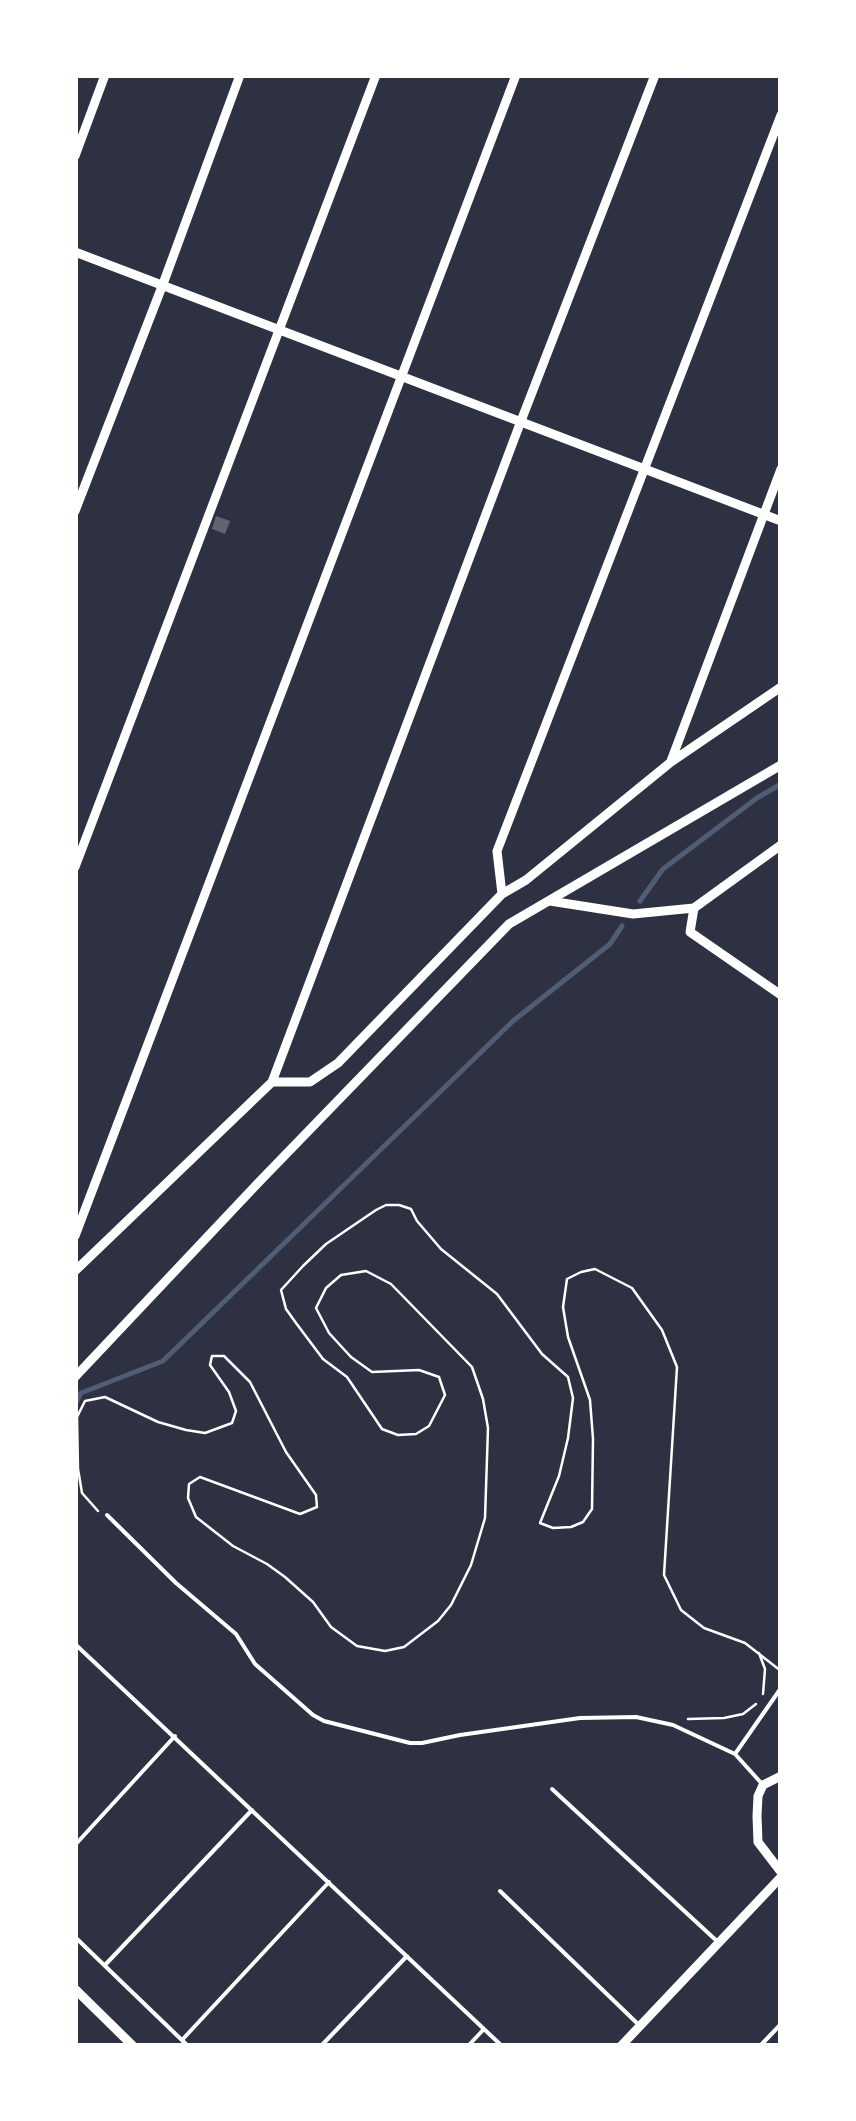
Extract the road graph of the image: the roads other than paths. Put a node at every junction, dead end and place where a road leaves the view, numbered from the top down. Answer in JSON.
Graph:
{"nodes":[{"id":1,"x":105,"y":75,"type":"edge"},
{"id":2,"x":240,"y":75,"type":"edge"},
{"id":3,"x":376,"y":75,"type":"edge"},
{"id":4,"x":516,"y":75,"type":"edge"},
{"id":5,"x":655,"y":75,"type":"edge"},
{"id":6,"x":781,"y":114,"type":"edge"},
{"id":7,"x":75,"y":156,"type":"edge"},
{"id":8,"x":75,"y":252,"type":"edge"},
{"id":9,"x":163,"y":284,"type":"junction"},
{"id":10,"x":281,"y":329,"type":"junction"},
{"id":11,"x":402,"y":375,"type":"junction"},
{"id":12,"x":521,"y":421,"type":"junction"},
{"id":13,"x":643,"y":468,"type":"junction"},
{"id":14,"x":781,"y":469,"type":"edge"},
{"id":15,"x":75,"y":511,"type":"edge"},
{"id":16,"x":762,"y":514,"type":"junction"},
{"id":17,"x":781,"y":521,"type":"edge"},
{"id":18,"x":781,"y":687,"type":"edge"},
{"id":19,"x":670,"y":762,"type":"junction"},
{"id":20,"x":781,"y":765,"type":"edge"},
{"id":21,"x":781,"y":846,"type":"edge"},
{"id":22,"x":75,"y":866,"type":"edge"},
{"id":23,"x":502,"y":894,"type":"junction"},
{"id":24,"x":549,"y":901,"type":"junction"},
{"id":25,"x":694,"y":908,"type":"junction"},
{"id":26,"x":781,"y":995,"type":"edge"},
{"id":27,"x":272,"y":1082,"type":"junction"},
{"id":28,"x":75,"y":1236,"type":"edge"},
{"id":29,"x":75,"y":1270,"type":"edge"},
{"id":30,"x":75,"y":1377,"type":"edge"},
{"id":31,"x":107,"y":1515,"type":"road end"},
{"id":32,"x":75,"y":1644,"type":"edge"},
{"id":33,"x":781,"y":1688,"type":"edge"},
{"id":34,"x":175,"y":1736,"type":"junction"},
{"id":35,"x":735,"y":1754,"type":"junction"},
{"id":36,"x":781,"y":1776,"type":"edge"},
{"id":37,"x":763,"y":1785,"type":"junction"},
{"id":38,"x":552,"y":1789,"type":"dead end"},
{"id":39,"x":252,"y":1810,"type":"junction"},
{"id":40,"x":75,"y":1845,"type":"edge"},
{"id":41,"x":781,"y":1874,"type":"edge"},
{"id":42,"x":329,"y":1882,"type":"junction"},
{"id":43,"x":500,"y":1891,"type":"dead end"},
{"id":44,"x":75,"y":1937,"type":"edge"},
{"id":45,"x":719,"y":1943,"type":"junction"},
{"id":46,"x":406,"y":1956,"type":"junction"},
{"id":47,"x":105,"y":1965,"type":"junction"},
{"id":48,"x":75,"y":1988,"type":"edge"},
{"id":49,"x":781,"y":2024,"type":"edge"},
{"id":50,"x":640,"y":2026,"type":"junction"},
{"id":51,"x":484,"y":2029,"type":"junction"},
{"id":52,"x":182,"y":2040,"type":"junction"},
{"id":53,"x":133,"y":2046,"type":"edge"},
{"id":54,"x":188,"y":2046,"type":"edge"},
{"id":55,"x":320,"y":2046,"type":"edge"},
{"id":56,"x":468,"y":2046,"type":"edge"},
{"id":57,"x":502,"y":2046,"type":"edge"},
{"id":58,"x":621,"y":2046,"type":"edge"},
{"id":59,"x":760,"y":2046,"type":"edge"}],
"edges":[{"from":1,"to":7,"type":"street"},
{"from":2,"to":9,"type":"street"},
{"from":3,"to":10,"type":"street"},
{"from":4,"to":11,"type":"street"},
{"from":5,"to":12,"type":"street"},
{"from":6,"to":13,"type":"street"},
{"from":8,"to":9,"type":"street"},
{"from":9,"to":10,"type":"street"},
{"from":9,"to":15,"type":"street"},
{"from":10,"to":11,"type":"street"},
{"from":10,"to":22,"type":"street"},
{"from":11,"to":12,"type":"street"},
{"from":11,"to":28,"type":"street"},
{"from":12,"to":13,"type":"street"},
{"from":12,"to":27,"type":"street"},
{"from":13,"to":16,"type":"street"},
{"from":13,"to":23,"type":"street"},
{"from":14,"to":16,"type":"street"},
{"from":16,"to":17,"type":"street"},
{"from":16,"to":19,"type":"street"},
{"from":18,"to":19,"type":"street"},
{"from":19,"to":23,"type":"street"},
{"from":20,"to":24,"type":"street"},
{"from":21,"to":25,"type":"street"},
{"from":23,"to":27,"type":"street"},
{"from":24,"to":25,"type":"street"},
{"from":24,"to":30,"type":"street"},
{"from":25,"to":26,"type":"street"},
{"from":27,"to":29,"type":"street"},
{"from":31,"to":35,"type":"lane"},
{"from":32,"to":34,"type":"lane"},
{"from":33,"to":35,"type":"lane"},
{"from":34,"to":39,"type":"lane"},
{"from":34,"to":40,"type":"lane"},
{"from":35,"to":37,"type":"lane"},
{"from":36,"to":37,"type":"street"},
{"from":37,"to":41,"type":"street"},
{"from":38,"to":45,"type":"lane"},
{"from":39,"to":42,"type":"lane"},
{"from":39,"to":47,"type":"lane"},
{"from":41,"to":45,"type":"street"},
{"from":42,"to":46,"type":"lane"},
{"from":42,"to":52,"type":"lane"},
{"from":43,"to":50,"type":"lane"},
{"from":44,"to":47,"type":"lane"},
{"from":45,"to":50,"type":"street"},
{"from":46,"to":51,"type":"lane"},
{"from":46,"to":55,"type":"lane"},
{"from":47,"to":52,"type":"lane"},
{"from":48,"to":53,"type":"street"},
{"from":49,"to":59,"type":"lane"},
{"from":50,"to":58,"type":"street"},
{"from":51,"to":56,"type":"lane"},
{"from":51,"to":57,"type":"lane"},
{"from":52,"to":54,"type":"lane"}]}
